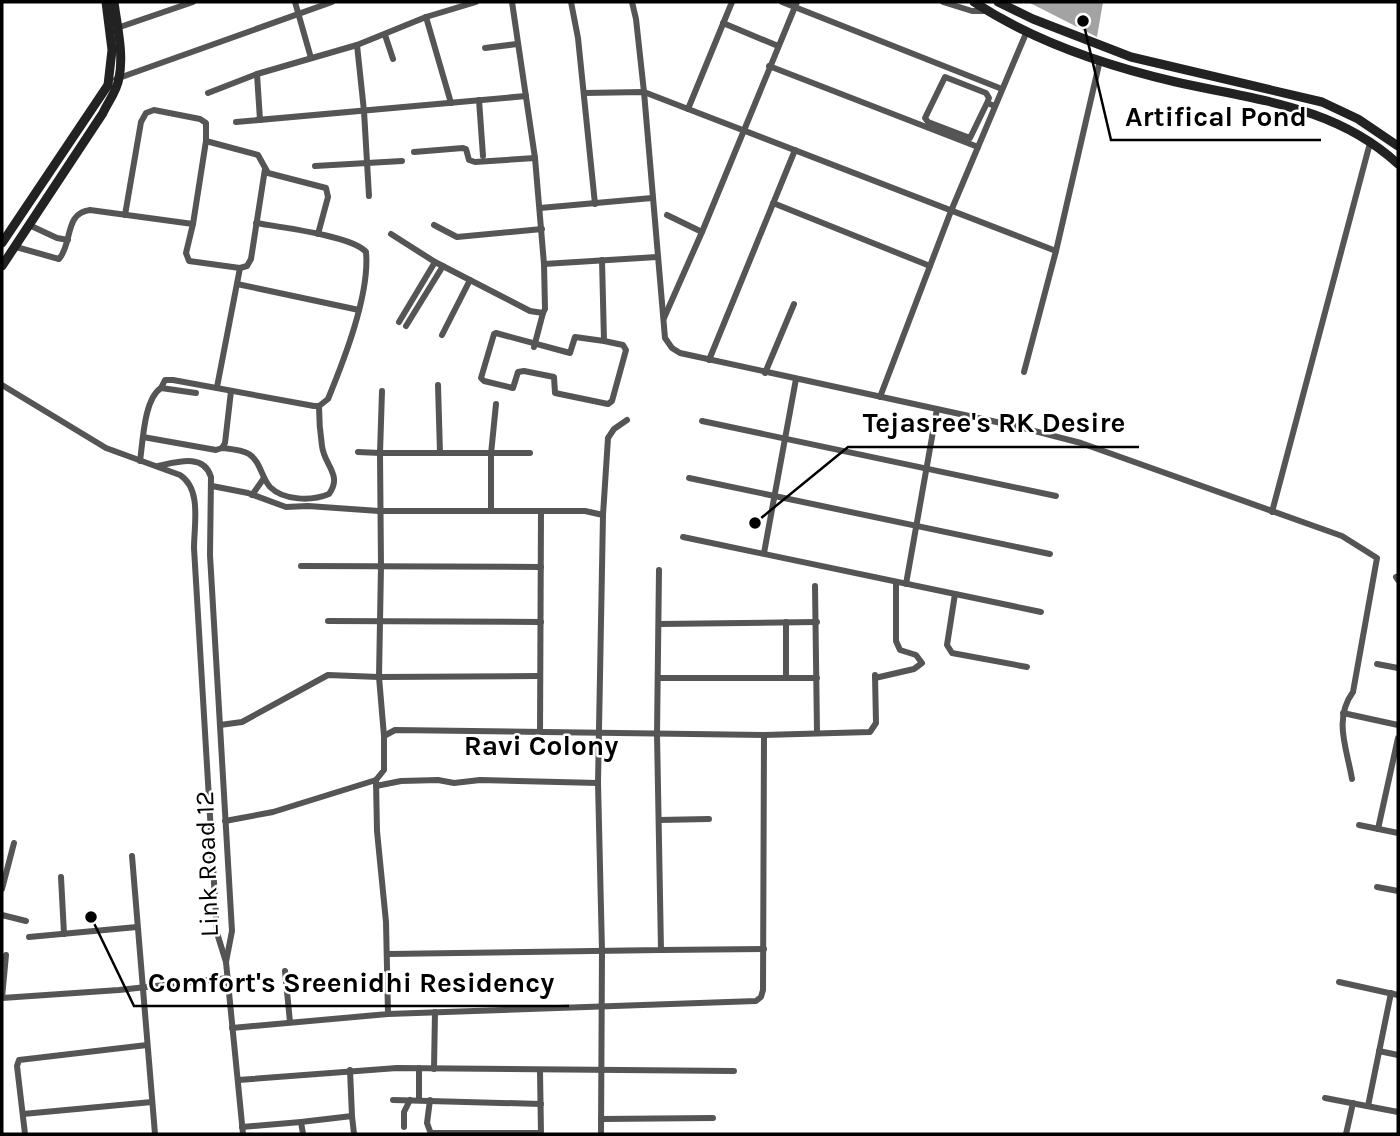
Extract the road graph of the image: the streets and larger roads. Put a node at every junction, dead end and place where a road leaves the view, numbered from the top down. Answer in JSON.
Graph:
{"nodes":[{"id":1,"x":106,"y":2,"type":"edge"},
{"id":2,"x":114,"y":2,"type":"edge"},
{"id":3,"x":193,"y":2,"type":"edge"},
{"id":4,"x":295,"y":2,"type":"edge"},
{"id":5,"x":332,"y":2,"type":"edge"},
{"id":6,"x":476,"y":2,"type":"edge"},
{"id":7,"x":512,"y":2,"type":"edge"},
{"id":8,"x":572,"y":2,"type":"edge"},
{"id":9,"x":632,"y":2,"type":"edge"},
{"id":10,"x":732,"y":2,"type":"edge"},
{"id":11,"x":782,"y":2,"type":"edge"},
{"id":12,"x":943,"y":2,"type":"edge"},
{"id":13,"x":974,"y":2,"type":"edge"},
{"id":14,"x":996,"y":2,"type":"edge"},
{"id":15,"x":796,"y":5,"type":"edge"},
{"id":16,"x":988,"y":11,"type":"junction"},
{"id":17,"x":299,"y":13,"type":"junction"},
{"id":18,"x":426,"y":18,"type":"junction"},
{"id":19,"x":723,"y":23,"type":"junction"},
{"id":20,"x":117,"y":28,"type":"junction"},
{"id":21,"x":1027,"y":31,"type":"junction"},
{"id":22,"x":385,"y":35,"type":"junction"},
{"id":23,"x":517,"y":44,"type":"junction"},
{"id":24,"x":357,"y":45,"type":"junction"},
{"id":25,"x":778,"y":46,"type":"junction"},
{"id":26,"x":485,"y":48,"type":"dead end"},
{"id":27,"x":311,"y":58,"type":"junction"},
{"id":28,"x":393,"y":59,"type":"dead end"},
{"id":29,"x":1100,"y":60,"type":"junction"},
{"id":30,"x":769,"y":66,"type":"junction"},
{"id":31,"x":257,"y":74,"type":"junction"},
{"id":32,"x":114,"y":80,"type":"junction"},
{"id":33,"x":1002,"y":89,"type":"junction"},
{"id":34,"x":643,"y":92,"type":"junction"},
{"id":35,"x":208,"y":93,"type":"dead end"},
{"id":36,"x":584,"y":93,"type":"junction"},
{"id":37,"x":526,"y":96,"type":"junction"},
{"id":38,"x":479,"y":100,"type":"junction"},
{"id":39,"x":451,"y":103,"type":"junction"},
{"id":40,"x":987,"y":103,"type":"junction"},
{"id":41,"x":995,"y":106,"type":"junction"},
{"id":42,"x":688,"y":109,"type":"junction"},
{"id":43,"x":364,"y":111,"type":"junction"},
{"id":44,"x":1348,"y":115,"type":"junction"},
{"id":45,"x":260,"y":120,"type":"junction"},
{"id":46,"x":92,"y":121,"type":"junction"},
{"id":47,"x":236,"y":122,"type":"dead end"},
{"id":48,"x":976,"y":127,"type":"junction"},
{"id":49,"x":1344,"y":127,"type":"junction"},
{"id":50,"x":743,"y":130,"type":"junction"},
{"id":51,"x":985,"y":130,"type":"junction"},
{"id":52,"x":206,"y":141,"type":"junction"},
{"id":53,"x":1370,"y":143,"type":"junction"},
{"id":54,"x":1398,"y":146,"type":"edge"},
{"id":55,"x":978,"y":147,"type":"junction"},
{"id":56,"x":795,"y":150,"type":"junction"},
{"id":57,"x":414,"y":152,"type":"dead end"},
{"id":58,"x":484,"y":156,"type":"dead end"},
{"id":59,"x":535,"y":158,"type":"junction"},
{"id":60,"x":402,"y":161,"type":"dead end"},
{"id":61,"x":368,"y":162,"type":"junction"},
{"id":62,"x":1398,"y":164,"type":"edge"},
{"id":63,"x":315,"y":166,"type":"dead end"},
{"id":64,"x":265,"y":169,"type":"junction"},
{"id":65,"x":369,"y":196,"type":"dead end"},
{"id":66,"x":652,"y":198,"type":"junction"},
{"id":67,"x":773,"y":203,"type":"junction"},
{"id":68,"x":594,"y":204,"type":"junction"},
{"id":69,"x":540,"y":208,"type":"junction"},
{"id":70,"x":951,"y":211,"type":"junction"},
{"id":71,"x":125,"y":215,"type":"junction"},
{"id":72,"x":667,"y":215,"type":"dead end"},
{"id":73,"x":256,"y":223,"type":"junction"},
{"id":74,"x":192,"y":224,"type":"junction"},
{"id":75,"x":29,"y":225,"type":"junction"},
{"id":76,"x":433,"y":225,"type":"dead end"},
{"id":77,"x":542,"y":229,"type":"junction"},
{"id":78,"x":702,"y":232,"type":"junction"},
{"id":79,"x":318,"y":234,"type":"junction"},
{"id":80,"x":391,"y":234,"type":"dead end"},
{"id":81,"x":68,"y":240,"type":"junction"},
{"id":82,"x":2,"y":243,"type":"edge"},
{"id":83,"x":16,"y":247,"type":"junction"},
{"id":84,"x":1056,"y":251,"type":"junction"},
{"id":85,"x":656,"y":257,"type":"junction"},
{"id":86,"x":602,"y":260,"type":"junction"},
{"id":87,"x":435,"y":261,"type":"junction"},
{"id":88,"x":544,"y":264,"type":"junction"},
{"id":89,"x":2,"y":265,"type":"edge"},
{"id":90,"x":443,"y":266,"type":"junction"},
{"id":91,"x":930,"y":266,"type":"junction"},
{"id":92,"x":240,"y":268,"type":"junction"},
{"id":93,"x":470,"y":280,"type":"junction"},
{"id":94,"x":237,"y":284,"type":"junction"},
{"id":95,"x":794,"y":304,"type":"dead end"},
{"id":96,"x":359,"y":310,"type":"junction"},
{"id":97,"x":540,"y":313,"type":"junction"},
{"id":98,"x":663,"y":319,"type":"junction"},
{"id":99,"x":399,"y":322,"type":"dead end"},
{"id":100,"x":406,"y":326,"type":"dead end"},
{"id":101,"x":442,"y":335,"type":"dead end"},
{"id":102,"x":604,"y":341,"type":"junction"},
{"id":103,"x":535,"y":345,"type":"junction"},
{"id":104,"x":709,"y":360,"type":"junction"},
{"id":105,"x":1024,"y":372,"type":"dead end"},
{"id":106,"x":765,"y":373,"type":"junction"},
{"id":107,"x":796,"y":379,"type":"junction"},
{"id":108,"x":2,"y":385,"type":"edge"},
{"id":109,"x":438,"y":385,"type":"dead end"},
{"id":110,"x":217,"y":387,"type":"junction"},
{"id":111,"x":161,"y":388,"type":"junction"},
{"id":112,"x":231,"y":391,"type":"junction"},
{"id":113,"x":382,"y":391,"type":"dead end"},
{"id":114,"x":196,"y":393,"type":"dead end"},
{"id":115,"x":880,"y":397,"type":"junction"},
{"id":116,"x":496,"y":404,"type":"dead end"},
{"id":117,"x":319,"y":405,"type":"junction"},
{"id":118,"x":937,"y":409,"type":"junction"},
{"id":119,"x":627,"y":420,"type":"dead end"},
{"id":120,"x":702,"y":421,"type":"dead end"},
{"id":121,"x":143,"y":437,"type":"junction"},
{"id":122,"x":785,"y":439,"type":"junction"},
{"id":123,"x":222,"y":448,"type":"junction"},
{"id":124,"x":358,"y":452,"type":"dead end"},
{"id":125,"x":380,"y":453,"type":"junction"},
{"id":126,"x":440,"y":453,"type":"junction"},
{"id":127,"x":530,"y":453,"type":"dead end"},
{"id":128,"x":491,"y":454,"type":"junction"},
{"id":129,"x":140,"y":461,"type":"junction"},
{"id":130,"x":156,"y":466,"type":"junction"},
{"id":131,"x":926,"y":469,"type":"junction"},
{"id":132,"x":264,"y":478,"type":"junction"},
{"id":133,"x":689,"y":478,"type":"dead end"},
{"id":134,"x":212,"y":486,"type":"junction"},
{"id":135,"x":274,"y":490,"type":"junction"},
{"id":136,"x":252,"y":495,"type":"junction"},
{"id":137,"x":775,"y":495,"type":"junction"},
{"id":138,"x":1056,"y":496,"type":"dead end"},
{"id":139,"x":265,"y":500,"type":"junction"},
{"id":140,"x":379,"y":511,"type":"junction"},
{"id":141,"x":491,"y":511,"type":"junction"},
{"id":142,"x":541,"y":511,"type":"junction"},
{"id":143,"x":1272,"y":512,"type":"junction"},
{"id":144,"x":603,"y":515,"type":"junction"},
{"id":145,"x":916,"y":525,"type":"junction"},
{"id":146,"x":683,"y":537,"type":"dead end"},
{"id":147,"x":764,"y":553,"type":"junction"},
{"id":148,"x":1050,"y":554,"type":"dead end"},
{"id":149,"x":301,"y":566,"type":"dead end"},
{"id":150,"x":381,"y":566,"type":"junction"},
{"id":151,"x":541,"y":567,"type":"junction"},
{"id":152,"x":659,"y":570,"type":"dead end"},
{"id":153,"x":896,"y":582,"type":"junction"},
{"id":154,"x":906,"y":584,"type":"junction"},
{"id":155,"x":815,"y":586,"type":"dead end"},
{"id":156,"x":955,"y":594,"type":"junction"},
{"id":157,"x":1041,"y":612,"type":"dead end"},
{"id":158,"x":328,"y":621,"type":"dead end"},
{"id":159,"x":380,"y":622,"type":"junction"},
{"id":160,"x":541,"y":622,"type":"junction"},
{"id":161,"x":786,"y":622,"type":"junction"},
{"id":162,"x":817,"y":622,"type":"junction"},
{"id":163,"x":659,"y":624,"type":"junction"},
{"id":164,"x":1377,"y":664,"type":"dead end"},
{"id":165,"x":1027,"y":667,"type":"dead end"},
{"id":166,"x":1398,"y":668,"type":"edge"},
{"id":167,"x":539,"y":676,"type":"junction"},
{"id":168,"x":379,"y":677,"type":"junction"},
{"id":169,"x":660,"y":678,"type":"junction"},
{"id":170,"x":786,"y":678,"type":"junction"},
{"id":171,"x":817,"y":678,"type":"junction"},
{"id":172,"x":1343,"y":713,"type":"junction"},
{"id":173,"x":220,"y":725,"type":"junction"},
{"id":174,"x":1398,"y":725,"type":"edge"},
{"id":175,"x":817,"y":732,"type":"junction"},
{"id":176,"x":540,"y":733,"type":"junction"},
{"id":177,"x":599,"y":734,"type":"junction"},
{"id":178,"x":657,"y":734,"type":"junction"},
{"id":179,"x":764,"y":735,"type":"junction"},
{"id":180,"x":384,"y":736,"type":"junction"},
{"id":181,"x":1398,"y":738,"type":"edge"},
{"id":182,"x":1352,"y":779,"type":"dead end"},
{"id":183,"x":376,"y":783,"type":"junction"},
{"id":184,"x":598,"y":783,"type":"junction"},
{"id":185,"x":709,"y":819,"type":"dead end"},
{"id":186,"x":659,"y":820,"type":"junction"},
{"id":187,"x":225,"y":821,"type":"junction"},
{"id":188,"x":1359,"y":825,"type":"dead end"},
{"id":189,"x":1378,"y":829,"type":"junction"},
{"id":190,"x":1398,"y":833,"type":"edge"},
{"id":191,"x":14,"y":843,"type":"dead end"},
{"id":192,"x":132,"y":856,"type":"dead end"},
{"id":193,"x":61,"y":877,"type":"dead end"},
{"id":194,"x":1377,"y":887,"type":"dead end"},
{"id":195,"x":2,"y":889,"type":"edge"},
{"id":196,"x":1398,"y":891,"type":"edge"},
{"id":197,"x":2,"y":915,"type":"edge"},
{"id":198,"x":26,"y":921,"type":"dead end"},
{"id":199,"x":136,"y":927,"type":"junction"},
{"id":200,"x":64,"y":934,"type":"junction"},
{"id":201,"x":29,"y":937,"type":"dead end"},
{"id":202,"x":764,"y":948,"type":"junction"},
{"id":203,"x":661,"y":950,"type":"junction"},
{"id":204,"x":602,"y":951,"type":"junction"},
{"id":205,"x":388,"y":954,"type":"junction"},
{"id":206,"x":6,"y":955,"type":"dead end"},
{"id":207,"x":226,"y":962,"type":"junction"},
{"id":208,"x":285,"y":971,"type":"dead end"},
{"id":209,"x":228,"y":978,"type":"junction"},
{"id":210,"x":1339,"y":982,"type":"dead end"},
{"id":211,"x":144,"y":987,"type":"junction"},
{"id":212,"x":1395,"y":994,"type":"edge"},
{"id":213,"x":2,"y":998,"type":"edge"},
{"id":214,"x":601,"y":1007,"type":"junction"},
{"id":215,"x":435,"y":1012,"type":"junction"},
{"id":216,"x":388,"y":1014,"type":"junction"},
{"id":217,"x":290,"y":1022,"type":"junction"},
{"id":218,"x":232,"y":1028,"type":"junction"},
{"id":219,"x":147,"y":1045,"type":"junction"},
{"id":220,"x":1379,"y":1051,"type":"junction"},
{"id":221,"x":1398,"y":1055,"type":"edge"},
{"id":222,"x":419,"y":1068,"type":"junction"},
{"id":223,"x":600,"y":1068,"type":"junction"},
{"id":224,"x":433,"y":1069,"type":"junction"},
{"id":225,"x":349,"y":1070,"type":"junction"},
{"id":226,"x":540,"y":1071,"type":"junction"},
{"id":227,"x":734,"y":1071,"type":"dead end"},
{"id":228,"x":237,"y":1080,"type":"junction"},
{"id":229,"x":1325,"y":1098,"type":"dead end"},
{"id":230,"x":393,"y":1100,"type":"dead end"},
{"id":231,"x":410,"y":1100,"type":"junction"},
{"id":232,"x":419,"y":1100,"type":"junction"},
{"id":233,"x":430,"y":1100,"type":"junction"},
{"id":234,"x":152,"y":1102,"type":"junction"},
{"id":235,"x":541,"y":1104,"type":"junction"},
{"id":236,"x":1353,"y":1104,"type":"junction"},
{"id":237,"x":1368,"y":1107,"type":"junction"},
{"id":238,"x":1398,"y":1112,"type":"edge"},
{"id":239,"x":23,"y":1114,"type":"junction"},
{"id":240,"x":352,"y":1116,"type":"junction"},
{"id":241,"x":713,"y":1118,"type":"dead end"},
{"id":242,"x":601,"y":1119,"type":"junction"},
{"id":243,"x":302,"y":1122,"type":"junction"},
{"id":244,"x":404,"y":1127,"type":"dead end"},
{"id":245,"x":243,"y":1130,"type":"edge"},
{"id":246,"x":541,"y":1133,"type":"edge"},
{"id":247,"x":25,"y":1134,"type":"edge"},
{"id":248,"x":155,"y":1134,"type":"edge"},
{"id":249,"x":303,"y":1134,"type":"edge"},
{"id":250,"x":354,"y":1134,"type":"edge"},
{"id":251,"x":431,"y":1134,"type":"edge"},
{"id":252,"x":601,"y":1134,"type":"edge"},
{"id":253,"x":1346,"y":1134,"type":"edge"}],
"edges":[{"from":1,"to":32,"type":"street"},
{"from":2,"to":20,"type":"street"},
{"from":3,"to":20,"type":"street"},
{"from":4,"to":17,"type":"street"},
{"from":5,"to":17,"type":"street"},
{"from":6,"to":18,"type":"street"},
{"from":7,"to":23,"type":"street"},
{"from":8,"to":36,"type":"street"},
{"from":9,"to":34,"type":"street"},
{"from":10,"to":19,"type":"street"},
{"from":11,"to":15,"type":"street"},
{"from":12,"to":16,"type":"street"},
{"from":13,"to":16,"type":"street"},
{"from":14,"to":16,"type":"street"},
{"from":14,"to":44,"type":"street"},
{"from":15,"to":25,"type":"street"},
{"from":15,"to":33,"type":"street"},
{"from":16,"to":21,"type":"street"},
{"from":17,"to":27,"type":"street"},
{"from":17,"to":32,"type":"street"},
{"from":18,"to":22,"type":"street"},
{"from":18,"to":39,"type":"street"},
{"from":19,"to":25,"type":"street"},
{"from":19,"to":42,"type":"street"},
{"from":20,"to":32,"type":"street"},
{"from":21,"to":29,"type":"street"},
{"from":21,"to":33,"type":"street"},
{"from":22,"to":24,"type":"street"},
{"from":22,"to":28,"type":"street"},
{"from":23,"to":26,"type":"street"},
{"from":23,"to":37,"type":"street"},
{"from":24,"to":27,"type":"street"},
{"from":24,"to":43,"type":"street"},
{"from":25,"to":30,"type":"street"},
{"from":27,"to":31,"type":"street"},
{"from":29,"to":49,"type":"street"},
{"from":29,"to":84,"type":"street"},
{"from":30,"to":50,"type":"street"},
{"from":30,"to":55,"type":"street"},
{"from":31,"to":35,"type":"street"},
{"from":31,"to":45,"type":"street"},
{"from":32,"to":46,"type":"street"},
{"from":33,"to":41,"type":"street"},
{"from":34,"to":36,"type":"street"},
{"from":34,"to":42,"type":"street"},
{"from":34,"to":66,"type":"street"},
{"from":36,"to":68,"type":"street"},
{"from":37,"to":38,"type":"street"},
{"from":37,"to":59,"type":"street"},
{"from":38,"to":39,"type":"street"},
{"from":38,"to":58,"type":"street"},
{"from":39,"to":43,"type":"street"},
{"from":40,"to":41,"type":"street"},
{"from":40,"to":48,"type":"street"},
{"from":40,"to":48,"type":"street"},
{"from":41,"to":51,"type":"street"},
{"from":42,"to":50,"type":"street"},
{"from":43,"to":45,"type":"street"},
{"from":43,"to":61,"type":"street"},
{"from":44,"to":49,"type":"street"},
{"from":44,"to":54,"type":"street"},
{"from":45,"to":47,"type":"street"},
{"from":46,"to":75,"type":"street"},
{"from":46,"to":82,"type":"street"},
{"from":48,"to":51,"type":"street"},
{"from":49,"to":53,"type":"street"},
{"from":50,"to":56,"type":"street"},
{"from":50,"to":78,"type":"street"},
{"from":51,"to":55,"type":"street"},
{"from":52,"to":64,"type":"street"},
{"from":52,"to":71,"type":"street"},
{"from":52,"to":74,"type":"street"},
{"from":53,"to":62,"type":"street"},
{"from":53,"to":143,"type":"street"},
{"from":55,"to":70,"type":"street"},
{"from":56,"to":67,"type":"street"},
{"from":56,"to":70,"type":"street"},
{"from":57,"to":59,"type":"street"},
{"from":59,"to":69,"type":"street"},
{"from":60,"to":61,"type":"street"},
{"from":61,"to":63,"type":"street"},
{"from":61,"to":65,"type":"street"},
{"from":64,"to":73,"type":"street"},
{"from":64,"to":79,"type":"street"},
{"from":66,"to":68,"type":"street"},
{"from":66,"to":85,"type":"street"},
{"from":67,"to":91,"type":"street"},
{"from":67,"to":104,"type":"street"},
{"from":68,"to":69,"type":"street"},
{"from":69,"to":77,"type":"street"},
{"from":70,"to":84,"type":"street"},
{"from":70,"to":91,"type":"street"},
{"from":71,"to":74,"type":"street"},
{"from":71,"to":81,"type":"street"},
{"from":72,"to":78,"type":"street"},
{"from":73,"to":79,"type":"street"},
{"from":73,"to":92,"type":"street"},
{"from":74,"to":92,"type":"street"},
{"from":75,"to":81,"type":"street"},
{"from":75,"to":83,"type":"street"},
{"from":76,"to":77,"type":"street"},
{"from":77,"to":88,"type":"street"},
{"from":78,"to":98,"type":"street"},
{"from":79,"to":96,"type":"street"},
{"from":80,"to":87,"type":"street"},
{"from":81,"to":83,"type":"street"},
{"from":83,"to":89,"type":"street"},
{"from":84,"to":105,"type":"street"},
{"from":85,"to":86,"type":"street"},
{"from":85,"to":98,"type":"street"},
{"from":86,"to":88,"type":"street"},
{"from":86,"to":102,"type":"street"},
{"from":87,"to":90,"type":"street"},
{"from":87,"to":99,"type":"street"},
{"from":88,"to":97,"type":"street"},
{"from":90,"to":93,"type":"street"},
{"from":90,"to":100,"type":"street"},
{"from":91,"to":115,"type":"street"},
{"from":92,"to":94,"type":"street"},
{"from":93,"to":97,"type":"street"},
{"from":93,"to":101,"type":"street"},
{"from":94,"to":96,"type":"street"},
{"from":94,"to":110,"type":"street"},
{"from":95,"to":106,"type":"street"},
{"from":96,"to":117,"type":"street"},
{"from":97,"to":103,"type":"street"},
{"from":98,"to":104,"type":"street"},
{"from":102,"to":103,"type":"street"},
{"from":102,"to":103,"type":"street"},
{"from":104,"to":106,"type":"street"},
{"from":106,"to":107,"type":"street"},
{"from":107,"to":115,"type":"street"},
{"from":107,"to":122,"type":"street"},
{"from":108,"to":129,"type":"street","name":"Link Road 12"},
{"from":109,"to":126,"type":"street"},
{"from":110,"to":111,"type":"street"},
{"from":110,"to":112,"type":"street"},
{"from":111,"to":114,"type":"street"},
{"from":111,"to":121,"type":"street"},
{"from":112,"to":117,"type":"street"},
{"from":112,"to":123,"type":"street"},
{"from":113,"to":125,"type":"street"},
{"from":115,"to":118,"type":"street"},
{"from":116,"to":128,"type":"street"},
{"from":117,"to":135,"type":"street"},
{"from":118,"to":131,"type":"street"},
{"from":118,"to":143,"type":"street"},
{"from":119,"to":144,"type":"street"},
{"from":120,"to":122,"type":"street"},
{"from":121,"to":123,"type":"street"},
{"from":121,"to":129,"type":"street"},
{"from":122,"to":131,"type":"street"},
{"from":122,"to":137,"type":"street"},
{"from":123,"to":132,"type":"street"},
{"from":124,"to":125,"type":"street"},
{"from":125,"to":126,"type":"street"},
{"from":125,"to":140,"type":"street"},
{"from":126,"to":128,"type":"street"},
{"from":127,"to":128,"type":"street"},
{"from":128,"to":141,"type":"street"},
{"from":129,"to":130,"type":"street","name":"Link Road 12"},
{"from":130,"to":134,"type":"street","name":"Link Road 12"},
{"from":130,"to":207,"type":"street","name":"Link Road 12"},
{"from":131,"to":138,"type":"street"},
{"from":131,"to":145,"type":"street"},
{"from":132,"to":135,"type":"street"},
{"from":132,"to":136,"type":"street"},
{"from":133,"to":137,"type":"street"},
{"from":134,"to":136,"type":"street"},
{"from":134,"to":173,"type":"street","name":"Link Road 12"},
{"from":135,"to":139,"type":"street"},
{"from":136,"to":139,"type":"street"},
{"from":137,"to":145,"type":"street"},
{"from":137,"to":147,"type":"street"},
{"from":139,"to":140,"type":"street"},
{"from":140,"to":141,"type":"street"},
{"from":140,"to":150,"type":"street"},
{"from":141,"to":142,"type":"street"},
{"from":142,"to":144,"type":"street"},
{"from":142,"to":151,"type":"street"},
{"from":143,"to":172,"type":"street"},
{"from":144,"to":177,"type":"street"},
{"from":145,"to":148,"type":"street"},
{"from":145,"to":154,"type":"street"},
{"from":146,"to":147,"type":"street"},
{"from":147,"to":153,"type":"street"},
{"from":149,"to":150,"type":"street"},
{"from":150,"to":151,"type":"street"},
{"from":150,"to":159,"type":"street"},
{"from":151,"to":160,"type":"street"},
{"from":152,"to":163,"type":"street"},
{"from":153,"to":154,"type":"street"},
{"from":153,"to":175,"type":"street"},
{"from":154,"to":156,"type":"street"},
{"from":155,"to":162,"type":"street"},
{"from":156,"to":157,"type":"street"},
{"from":156,"to":165,"type":"street"},
{"from":158,"to":159,"type":"street"},
{"from":159,"to":160,"type":"street"},
{"from":159,"to":168,"type":"street"},
{"from":160,"to":167,"type":"street"},
{"from":161,"to":162,"type":"street"},
{"from":161,"to":163,"type":"street"},
{"from":161,"to":170,"type":"street"},
{"from":162,"to":171,"type":"street"},
{"from":163,"to":169,"type":"street"},
{"from":164,"to":166,"type":"street"},
{"from":167,"to":168,"type":"street"},
{"from":167,"to":176,"type":"street"},
{"from":168,"to":173,"type":"street"},
{"from":168,"to":180,"type":"street"},
{"from":169,"to":170,"type":"street"},
{"from":169,"to":178,"type":"street"},
{"from":170,"to":171,"type":"street"},
{"from":171,"to":175,"type":"street"},
{"from":172,"to":174,"type":"street"},
{"from":172,"to":182,"type":"street"},
{"from":173,"to":187,"type":"street","name":"Link Road 12"},
{"from":175,"to":179,"type":"street"},
{"from":176,"to":177,"type":"street"},
{"from":176,"to":180,"type":"street"},
{"from":177,"to":178,"type":"street"},
{"from":177,"to":184,"type":"street"},
{"from":178,"to":179,"type":"street"},
{"from":178,"to":186,"type":"street"},
{"from":179,"to":202,"type":"street"},
{"from":180,"to":183,"type":"street"},
{"from":181,"to":189,"type":"street"},
{"from":183,"to":184,"type":"street"},
{"from":183,"to":187,"type":"street"},
{"from":183,"to":205,"type":"street"},
{"from":184,"to":204,"type":"street"},
{"from":185,"to":186,"type":"street"},
{"from":186,"to":203,"type":"street"},
{"from":187,"to":207,"type":"street","name":"Link Road 12"},
{"from":188,"to":189,"type":"street"},
{"from":189,"to":190,"type":"street"},
{"from":191,"to":195,"type":"street"},
{"from":192,"to":199,"type":"street"},
{"from":193,"to":200,"type":"street"},
{"from":194,"to":196,"type":"street"},
{"from":197,"to":198,"type":"street"},
{"from":199,"to":200,"type":"street"},
{"from":199,"to":211,"type":"street"},
{"from":200,"to":201,"type":"street"},
{"from":202,"to":203,"type":"street"},
{"from":202,"to":214,"type":"street"},
{"from":203,"to":204,"type":"street"},
{"from":204,"to":205,"type":"street"},
{"from":204,"to":214,"type":"street"},
{"from":205,"to":216,"type":"street"},
{"from":206,"to":213,"type":"street"},
{"from":207,"to":209,"type":"street"},
{"from":208,"to":217,"type":"street"},
{"from":209,"to":211,"type":"street"},
{"from":209,"to":218,"type":"street"},
{"from":210,"to":212,"type":"street"},
{"from":211,"to":213,"type":"street"},
{"from":211,"to":219,"type":"street"},
{"from":212,"to":220,"type":"street"},
{"from":214,"to":215,"type":"street"},
{"from":214,"to":223,"type":"street"},
{"from":215,"to":216,"type":"street"},
{"from":215,"to":224,"type":"street"},
{"from":216,"to":217,"type":"street"},
{"from":217,"to":218,"type":"street"},
{"from":218,"to":228,"type":"street"},
{"from":219,"to":234,"type":"street"},
{"from":219,"to":239,"type":"street"},
{"from":220,"to":221,"type":"street"},
{"from":220,"to":237,"type":"street"},
{"from":222,"to":224,"type":"street"},
{"from":222,"to":225,"type":"street"},
{"from":222,"to":232,"type":"street"},
{"from":223,"to":226,"type":"street"},
{"from":223,"to":227,"type":"street"},
{"from":223,"to":242,"type":"street"},
{"from":224,"to":226,"type":"street"},
{"from":225,"to":228,"type":"street"},
{"from":225,"to":240,"type":"street"},
{"from":226,"to":235,"type":"street"},
{"from":228,"to":245,"type":"street"},
{"from":229,"to":236,"type":"street"},
{"from":230,"to":231,"type":"street"},
{"from":231,"to":232,"type":"street"},
{"from":231,"to":244,"type":"street"},
{"from":232,"to":233,"type":"street"},
{"from":233,"to":235,"type":"street"},
{"from":233,"to":251,"type":"street"},
{"from":234,"to":239,"type":"street"},
{"from":234,"to":248,"type":"street"},
{"from":235,"to":246,"type":"street"},
{"from":236,"to":237,"type":"street"},
{"from":236,"to":253,"type":"street"},
{"from":237,"to":238,"type":"street"},
{"from":239,"to":247,"type":"street"},
{"from":240,"to":243,"type":"street"},
{"from":240,"to":250,"type":"street"},
{"from":241,"to":242,"type":"street"},
{"from":242,"to":252,"type":"street"},
{"from":243,"to":245,"type":"street"},
{"from":243,"to":249,"type":"street"},
{"from":246,"to":251,"type":"street"}]}
